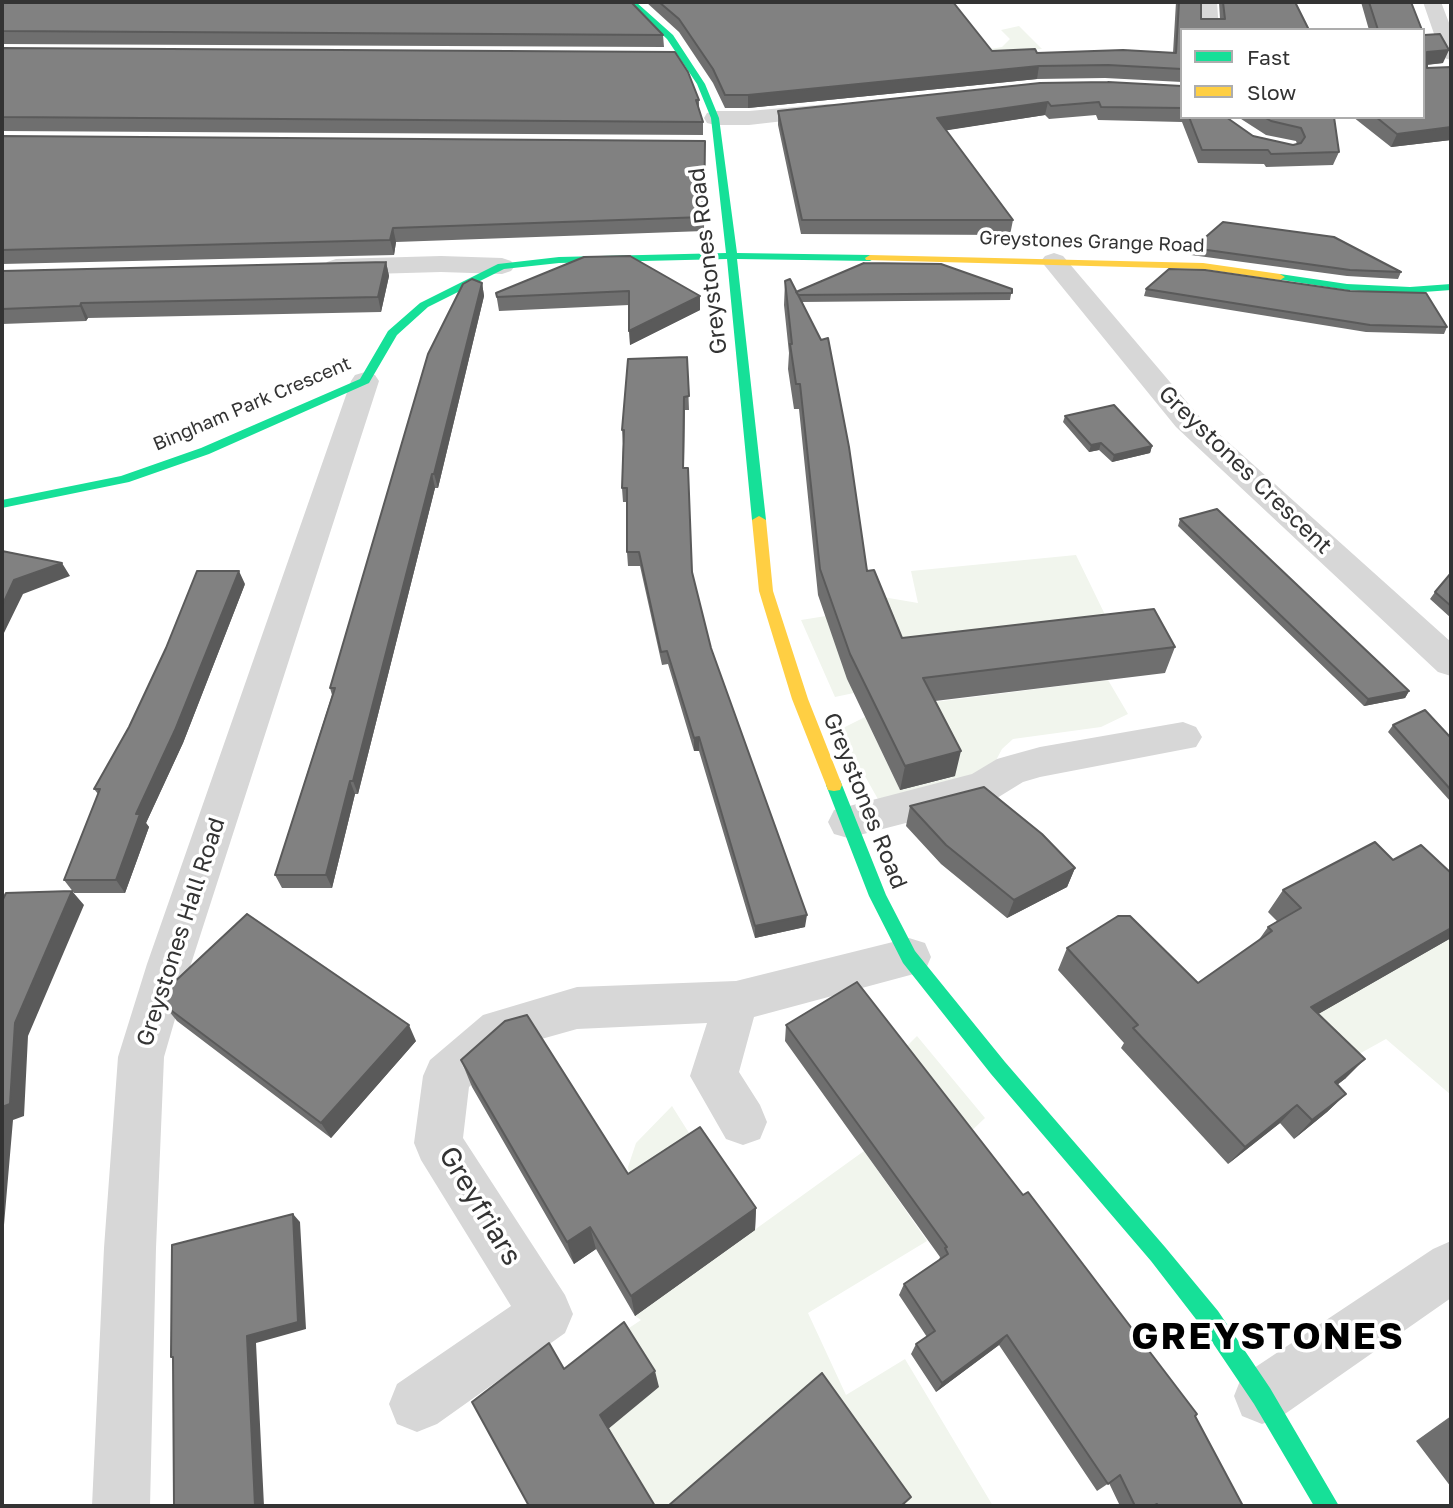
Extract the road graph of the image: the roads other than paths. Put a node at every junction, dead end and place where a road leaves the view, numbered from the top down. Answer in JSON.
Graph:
{"nodes":[{"id":1,"x":632,"y":2,"type":"edge"},
{"id":2,"x":1208,"y":2,"type":"edge"},
{"id":3,"x":1432,"y":2,"type":"edge"},
{"id":4,"x":1209,"y":28,"type":"edge"},
{"id":5,"x":656,"y":56,"type":"edge"},
{"id":6,"x":683,"y":56,"type":"junction"},
{"id":7,"x":1448,"y":65,"type":"edge"},
{"id":8,"x":844,"y":108,"type":"edge"},
{"id":9,"x":715,"y":118,"type":"junction"},
{"id":10,"x":730,"y":256,"type":"junction"},
{"id":11,"x":1054,"y":261,"type":"junction"},
{"id":12,"x":502,"y":266,"type":"junction"},
{"id":13,"x":317,"y":267,"type":"edge"},
{"id":14,"x":1451,"y":288,"type":"edge"},
{"id":15,"x":365,"y":381,"type":"junction"},
{"id":16,"x":2,"y":504,"type":"edge"},
{"id":17,"x":1451,"y":663,"type":"edge"},
{"id":18,"x":1183,"y":737,"type":"dead end"},
{"id":19,"x":848,"y":822,"type":"junction"},
{"id":20,"x":909,"y":957,"type":"junction"},
{"id":21,"x":736,"y":1001,"type":"junction"},
{"id":22,"x":743,"y":1122,"type":"dead end"},
{"id":23,"x":1451,"y":1266,"type":"edge"},
{"id":24,"x":1262,"y":1396,"type":"junction"},
{"id":25,"x":417,"y":1404,"type":"dead end"},
{"id":26,"x":121,"y":1506,"type":"edge"},
{"id":27,"x":1327,"y":1506,"type":"edge"}],
"edges":[{"from":1,"to":6,"type":"street","name":"Greystones Road"},
{"from":2,"to":4,"type":"street"},
{"from":3,"to":7,"type":"street"},
{"from":5,"to":6,"type":"street"},
{"from":6,"to":9,"type":"street","name":"Greystones Road"},
{"from":8,"to":9,"type":"street"},
{"from":9,"to":10,"type":"street","name":"Greystones Road"},
{"from":10,"to":11,"type":"street","name":"Greystones Grange Road"},
{"from":10,"to":12,"type":"street","name":"Bingham Park Crescent"},
{"from":10,"to":19,"type":"street","name":"Greystones Road"},
{"from":11,"to":14,"type":"street","name":"Greystones Grange Road"},
{"from":11,"to":17,"type":"street","name":"Greystones Crescent"},
{"from":12,"to":13,"type":"street"},
{"from":12,"to":15,"type":"street","name":"Bingham Park Crescent"},
{"from":15,"to":16,"type":"street","name":"Bingham Park Crescent"},
{"from":15,"to":26,"type":"street","name":"Greystones Hall Road"},
{"from":18,"to":19,"type":"street"},
{"from":19,"to":20,"type":"street","name":"Greystones Road"},
{"from":20,"to":21,"type":"street","name":"Greyfriars"},
{"from":20,"to":24,"type":"street","name":"Greystones Road"},
{"from":21,"to":22,"type":"street"},
{"from":21,"to":25,"type":"street","name":"Greyfriars"},
{"from":23,"to":24,"type":"street"},
{"from":24,"to":27,"type":"street","name":"Greystones Road"}]}
